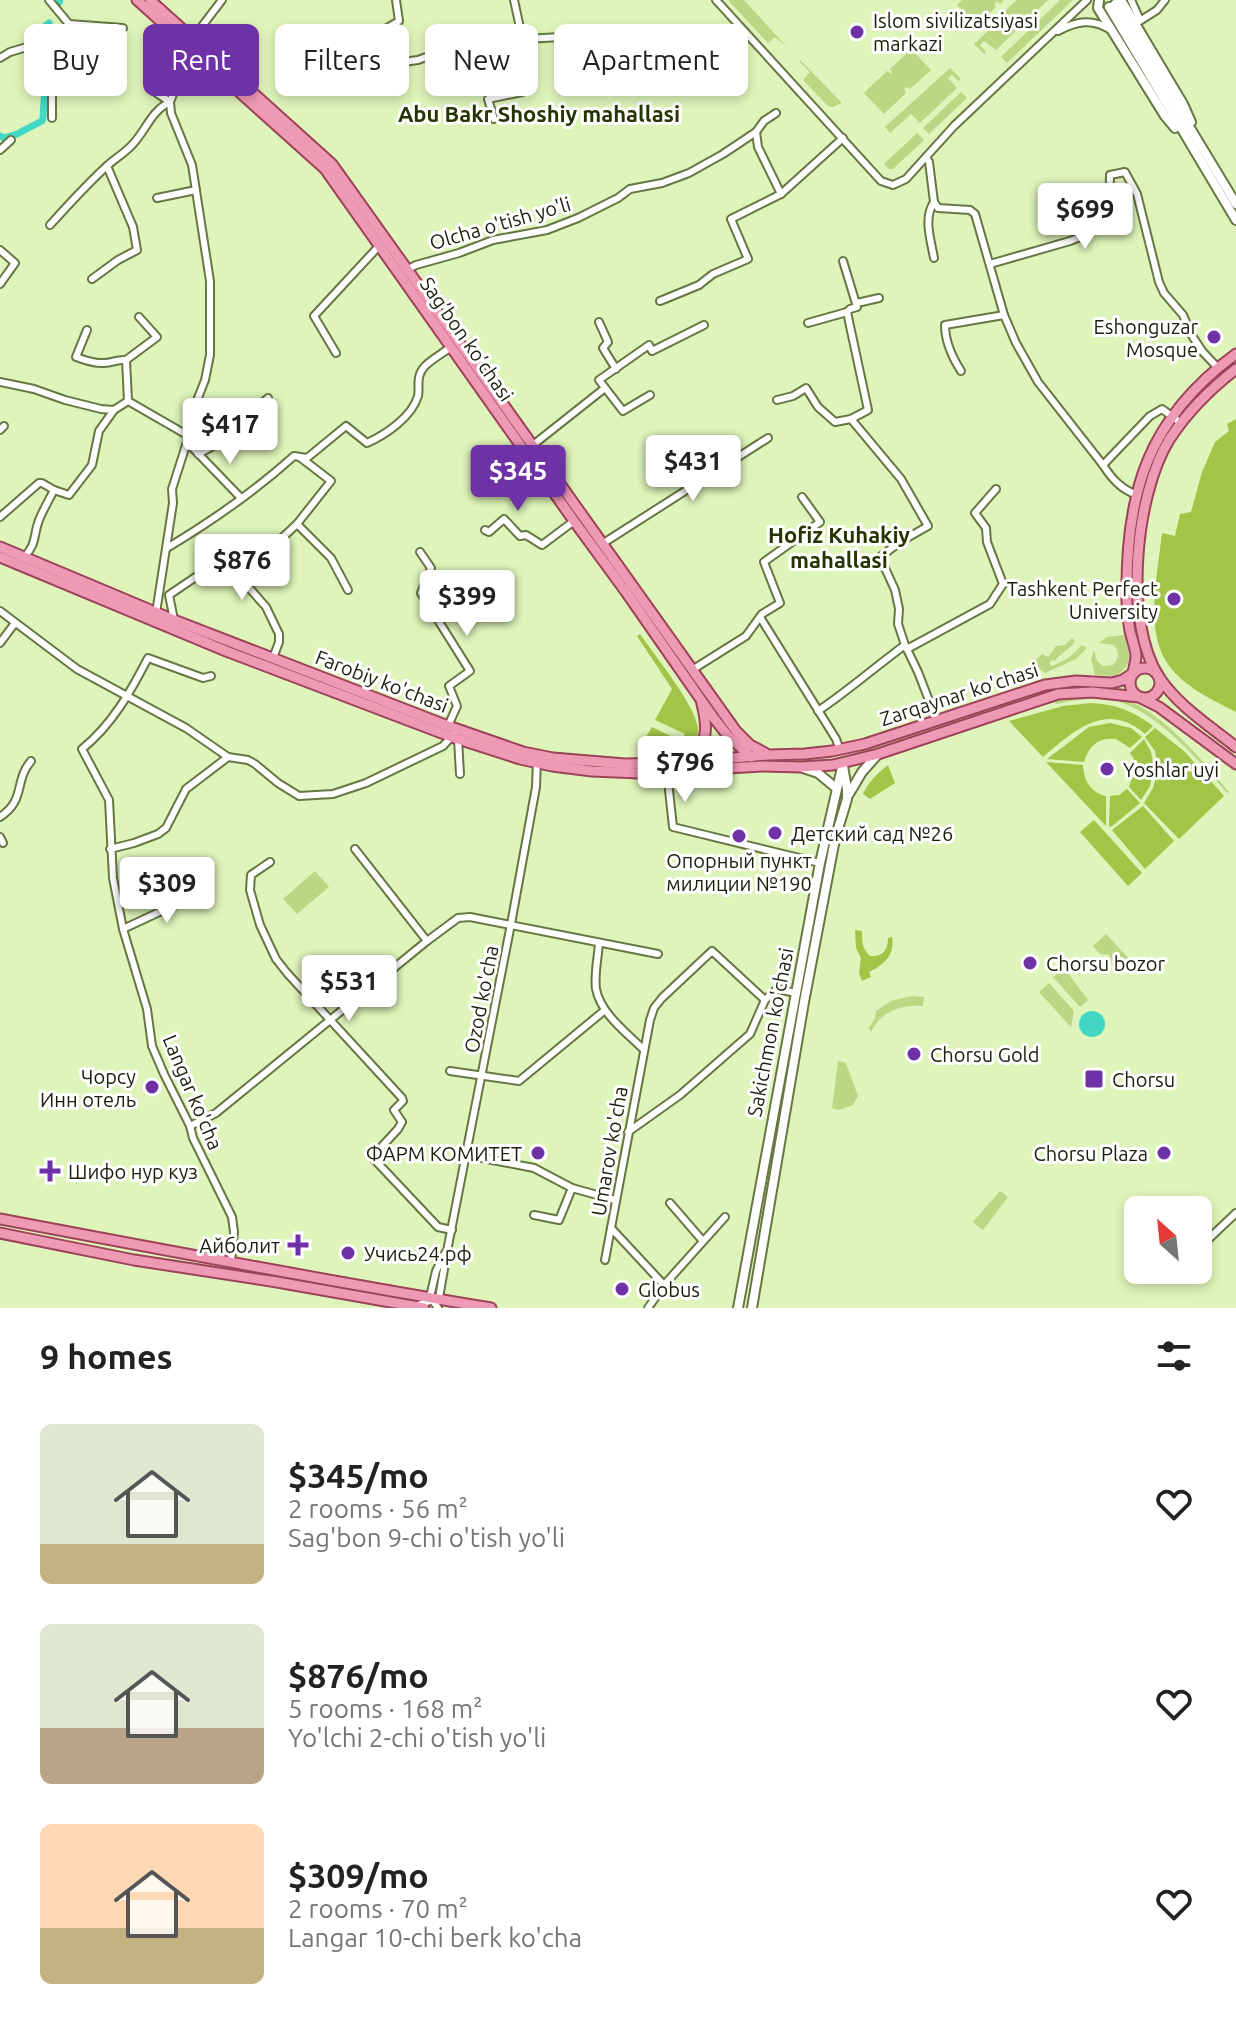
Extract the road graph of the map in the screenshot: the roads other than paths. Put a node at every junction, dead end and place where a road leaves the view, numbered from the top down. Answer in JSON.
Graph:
{"nodes":[{"id":1,"x":49,"y":0,"type":"edge"},
{"id":2,"x":137,"y":0,"type":"edge"},
{"id":3,"x":150,"y":0,"type":"edge"},
{"id":4,"x":222,"y":0,"type":"edge"},
{"id":5,"x":396,"y":0,"type":"edge"},
{"id":6,"x":514,"y":0,"type":"edge"},
{"id":7,"x":716,"y":0,"type":"edge"},
{"id":8,"x":1087,"y":0,"type":"edge"},
{"id":9,"x":1099,"y":0,"type":"edge"},
{"id":10,"x":1131,"y":0,"type":"edge"},
{"id":11,"x":1165,"y":0,"type":"edge"},
{"id":12,"x":1115,"y":3,"type":"edge"},
{"id":13,"x":1138,"y":22,"type":"junction"},
{"id":14,"x":69,"y":24,"type":"edge"},
{"id":15,"x":163,"y":24,"type":"edge"},
{"id":16,"x":177,"y":24,"type":"edge"},
{"id":17,"x":204,"y":24,"type":"edge"},
{"id":18,"x":519,"y":24,"type":"edge"},
{"id":19,"x":1111,"y":30,"type":"junction"},
{"id":20,"x":1048,"y":37,"type":"junction"},
{"id":21,"x":24,"y":48,"type":"edge"},
{"id":22,"x":425,"y":57,"type":"edge"},
{"id":23,"x":0,"y":58,"type":"edge"},
{"id":24,"x":52,"y":96,"type":"edge"},
{"id":25,"x":161,"y":96,"type":"edge"},
{"id":26,"x":172,"y":96,"type":"edge"},
{"id":27,"x":243,"y":96,"type":"edge"},
{"id":28,"x":257,"y":96,"type":"edge"},
{"id":29,"x":501,"y":96,"type":"edge"},
{"id":30,"x":170,"y":102,"type":"junction"},
{"id":31,"x":776,"y":113,"type":"dead end"},
{"id":32,"x":52,"y":118,"type":"dead end"},
{"id":33,"x":494,"y":119,"type":"dead end"},
{"id":34,"x":756,"y":132,"type":"junction"},
{"id":35,"x":843,"y":138,"type":"junction"},
{"id":36,"x":11,"y":140,"type":"dead end"},
{"id":37,"x":1195,"y":146,"type":"junction"},
{"id":38,"x":0,"y":150,"type":"edge"},
{"id":39,"x":926,"y":157,"type":"junction"},
{"id":40,"x":107,"y":166,"type":"junction"},
{"id":41,"x":1235,"y":183,"type":"edge"},
{"id":42,"x":1222,"y":189,"type":"junction"},
{"id":43,"x":196,"y":190,"type":"junction"},
{"id":44,"x":781,"y":194,"type":"junction"},
{"id":45,"x":157,"y":198,"type":"dead end"},
{"id":46,"x":934,"y":202,"type":"junction"},
{"id":47,"x":1236,"y":204,"type":"edge"},
{"id":48,"x":1236,"y":220,"type":"edge"},
{"id":49,"x":50,"y":225,"type":"dead end"},
{"id":50,"x":376,"y":233,"type":"junction"},
{"id":51,"x":379,"y":246,"type":"junction"},
{"id":52,"x":0,"y":250,"type":"edge"},
{"id":53,"x":934,"y":258,"type":"dead end"},
{"id":54,"x":843,"y":261,"type":"dead end"},
{"id":55,"x":990,"y":264,"type":"junction"},
{"id":56,"x":403,"y":272,"type":"junction"},
{"id":57,"x":92,"y":279,"type":"dead end"},
{"id":58,"x":0,"y":284,"type":"edge"},
{"id":59,"x":879,"y":298,"type":"dead end"},
{"id":60,"x":660,"y":301,"type":"dead end"},
{"id":61,"x":857,"y":303,"type":"junction"},
{"id":62,"x":847,"y":312,"type":"junction"},
{"id":63,"x":1004,"y":315,"type":"junction"},
{"id":64,"x":139,"y":317,"type":"dead end"},
{"id":65,"x":599,"y":322,"type":"dead end"},
{"id":66,"x":808,"y":323,"type":"dead end"},
{"id":67,"x":704,"y":325,"type":"dead end"},
{"id":68,"x":87,"y":330,"type":"dead end"},
{"id":69,"x":450,"y":340,"type":"junction"},
{"id":70,"x":336,"y":353,"type":"dead end"},
{"id":71,"x":1236,"y":354,"type":"edge"},
{"id":72,"x":126,"y":360,"type":"junction"},
{"id":73,"x":1218,"y":368,"type":"junction"},
{"id":74,"x":616,"y":369,"type":"junction"},
{"id":75,"x":1236,"y":369,"type":"edge"},
{"id":76,"x":961,"y":371,"type":"dead end"},
{"id":77,"x":0,"y":382,"type":"edge"},
{"id":78,"x":605,"y":388,"type":"junction"},
{"id":79,"x":650,"y":395,"type":"dead end"},
{"id":80,"x":268,"y":398,"type":"dead end"},
{"id":81,"x":777,"y":400,"type":"dead end"},
{"id":82,"x":128,"y":401,"type":"junction"},
{"id":83,"x":114,"y":410,"type":"junction"},
{"id":84,"x":1171,"y":416,"type":"junction"},
{"id":85,"x":851,"y":419,"type":"junction"},
{"id":86,"x":1181,"y":423,"type":"junction"},
{"id":87,"x":187,"y":438,"type":"junction"},
{"id":88,"x":768,"y":438,"type":"dead end"},
{"id":89,"x":533,"y":445,"type":"junction"},
{"id":90,"x":198,"y":454,"type":"junction"},
{"id":91,"x":301,"y":458,"type":"junction"},
{"id":92,"x":1103,"y":465,"type":"junction"},
{"id":93,"x":996,"y":489,"type":"dead end"},
{"id":94,"x":54,"y":490,"type":"junction"},
{"id":95,"x":1137,"y":495,"type":"junction"},
{"id":96,"x":802,"y":497,"type":"dead end"},
{"id":97,"x":241,"y":498,"type":"junction"},
{"id":98,"x":0,"y":517,"type":"edge"},
{"id":99,"x":574,"y":521,"type":"junction"},
{"id":100,"x":297,"y":524,"type":"junction"},
{"id":101,"x":485,"y":530,"type":"dead end"},
{"id":102,"x":602,"y":544,"type":"junction"},
{"id":103,"x":0,"y":547,"type":"edge"},
{"id":104,"x":167,"y":548,"type":"junction"},
{"id":105,"x":420,"y":552,"type":"dead end"},
{"id":106,"x":0,"y":557,"type":"edge"},
{"id":107,"x":24,"y":557,"type":"junction"},
{"id":108,"x":230,"y":557,"type":"junction"},
{"id":109,"x":348,"y":590,"type":"dead end"},
{"id":110,"x":0,"y":611,"type":"edge"},
{"id":111,"x":156,"y":613,"type":"junction"},
{"id":112,"x":760,"y":617,"type":"junction"},
{"id":113,"x":174,"y":620,"type":"junction"},
{"id":114,"x":15,"y":623,"type":"junction"},
{"id":115,"x":0,"y":643,"type":"edge"},
{"id":116,"x":906,"y":647,"type":"junction"},
{"id":117,"x":273,"y":658,"type":"junction"},
{"id":118,"x":692,"y":670,"type":"junction"},
{"id":119,"x":1133,"y":673,"type":"junction"},
{"id":120,"x":211,"y":676,"type":"dead end"},
{"id":121,"x":1158,"y":676,"type":"junction"},
{"id":122,"x":128,"y":697,"type":"junction"},
{"id":123,"x":699,"y":697,"type":"junction"},
{"id":124,"x":1139,"y":697,"type":"junction"},
{"id":125,"x":818,"y":711,"type":"junction"},
{"id":126,"x":937,"y":721,"type":"junction"},
{"id":127,"x":453,"y":733,"type":"junction"},
{"id":128,"x":854,"y":747,"type":"junction"},
{"id":129,"x":1236,"y":747,"type":"edge"},
{"id":130,"x":840,"y":750,"type":"junction"},
{"id":131,"x":878,"y":754,"type":"junction"},
{"id":132,"x":768,"y":755,"type":"junction"},
{"id":133,"x":750,"y":756,"type":"junction"},
{"id":134,"x":228,"y":757,"type":"junction"},
{"id":135,"x":537,"y":760,"type":"junction"},
{"id":136,"x":31,"y":761,"type":"dead end"},
{"id":137,"x":843,"y":763,"type":"junction"},
{"id":138,"x":1236,"y":764,"type":"edge"},
{"id":139,"x":763,"y":766,"type":"junction"},
{"id":140,"x":801,"y":767,"type":"junction"},
{"id":141,"x":669,"y":768,"type":"junction"},
{"id":142,"x":460,"y":774,"type":"dead end"},
{"id":143,"x":836,"y":788,"type":"junction"},
{"id":144,"x":847,"y":799,"type":"junction"},
{"id":145,"x":0,"y":817,"type":"edge"},
{"id":146,"x":110,"y":849,"type":"junction"},
{"id":147,"x":355,"y":849,"type":"dead end"},
{"id":148,"x":270,"y":862,"type":"dead end"},
{"id":149,"x":820,"y":863,"type":"junction"},
{"id":150,"x":198,"y":894,"type":"dead end"},
{"id":151,"x":511,"y":924,"type":"junction"},
{"id":152,"x":123,"y":929,"type":"junction"},
{"id":153,"x":427,"y":941,"type":"junction"},
{"id":154,"x":599,"y":943,"type":"junction"},
{"id":155,"x":658,"y":954,"type":"dead end"},
{"id":156,"x":796,"y":993,"type":"junction"},
{"id":157,"x":765,"y":1000,"type":"junction"},
{"id":158,"x":605,"y":1010,"type":"junction"},
{"id":159,"x":329,"y":1020,"type":"junction"},
{"id":160,"x":643,"y":1049,"type":"junction"},
{"id":161,"x":450,"y":1071,"type":"dead end"},
{"id":162,"x":483,"y":1076,"type":"junction"},
{"id":163,"x":190,"y":1126,"type":"junction"},
{"id":164,"x":628,"y":1132,"type":"junction"},
{"id":165,"x":466,"y":1155,"type":"junction"},
{"id":166,"x":572,"y":1188,"type":"junction"},
{"id":167,"x":615,"y":1200,"type":"junction"},
{"id":168,"x":670,"y":1203,"type":"dead end"},
{"id":169,"x":1236,"y":1213,"type":"edge"},
{"id":170,"x":534,"y":1215,"type":"dead end"},
{"id":171,"x":725,"y":1217,"type":"dead end"},
{"id":172,"x":0,"y":1219,"type":"edge"},
{"id":173,"x":611,"y":1228,"type":"junction"},
{"id":174,"x":452,"y":1230,"type":"junction"},
{"id":175,"x":0,"y":1233,"type":"edge"},
{"id":176,"x":1212,"y":1236,"type":"edge"},
{"id":177,"x":702,"y":1240,"type":"junction"},
{"id":178,"x":142,"y":1247,"type":"junction"},
{"id":179,"x":134,"y":1260,"type":"junction"},
{"id":180,"x":605,"y":1260,"type":"dead end"},
{"id":181,"x":231,"y":1261,"type":"junction"},
{"id":182,"x":664,"y":1285,"type":"junction"},
{"id":183,"x":435,"y":1301,"type":"edge"},
{"id":184,"x":452,"y":1305,"type":"edge"},
{"id":185,"x":419,"y":1307,"type":"edge"},
{"id":186,"x":491,"y":1308,"type":"edge"},
{"id":187,"x":648,"y":1308,"type":"edge"},
{"id":188,"x":736,"y":1308,"type":"edge"},
{"id":189,"x":752,"y":1308,"type":"edge"}],
"edges":[{"from":1,"to":14,"type":"street"},
{"from":2,"to":15,"type":"main road","name":"Sag’bon ko’chasi"},
{"from":3,"to":16,"type":"main road","name":"Sag’bon ko’chasi"},
{"from":4,"to":17,"type":"street"},
{"from":5,"to":22,"type":"street"},
{"from":6,"to":18,"type":"street"},
{"from":7,"to":35,"type":"street"},
{"from":8,"to":20,"type":"street"},
{"from":9,"to":19,"type":"main road"},
{"from":10,"to":13,"type":"street"},
{"from":11,"to":13,"type":"street"},
{"from":12,"to":13,"type":"main road"},
{"from":12,"to":37,"type":"main road"},
{"from":13,"to":37,"type":"main road"},
{"from":19,"to":20,"type":"street"},
{"from":19,"to":37,"type":"main road"},
{"from":20,"to":39,"type":"street"},
{"from":21,"to":23,"type":"street"},
{"from":24,"to":32,"type":"street"},
{"from":25,"to":30,"type":"street"},
{"from":26,"to":30,"type":"street"},
{"from":27,"to":50,"type":"main road","name":"Sag’bon ko’chasi"},
{"from":28,"to":50,"type":"main road","name":"Sag’bon ko’chasi"},
{"from":29,"to":33,"type":"street"},
{"from":30,"to":40,"type":"street"},
{"from":30,"to":43,"type":"street"},
{"from":31,"to":34,"type":"street","name":"Olcha o'tish yo'li"},
{"from":34,"to":44,"type":"street"},
{"from":34,"to":56,"type":"street","name":"Olcha o'tish yo'li"},
{"from":35,"to":39,"type":"street"},
{"from":35,"to":44,"type":"street"},
{"from":36,"to":38,"type":"street"},
{"from":37,"to":42,"type":"main road"},
{"from":39,"to":46,"type":"street"},
{"from":40,"to":49,"type":"street"},
{"from":40,"to":57,"type":"street"},
{"from":41,"to":42,"type":"street"},
{"from":42,"to":47,"type":"main road"},
{"from":42,"to":48,"type":"main road"},
{"from":43,"to":45,"type":"street"},
{"from":43,"to":87,"type":"street"},
{"from":44,"to":60,"type":"street"},
{"from":46,"to":53,"type":"street"},
{"from":46,"to":55,"type":"street"},
{"from":50,"to":51,"type":"main road","name":"Sag’bon ko’chasi"},
{"from":50,"to":56,"type":"main road","name":"Sag’bon ko’chasi"},
{"from":51,"to":56,"type":"main road","name":"Sag’bon ko’chasi"},
{"from":51,"to":70,"type":"street"},
{"from":52,"to":58,"type":"street"},
{"from":54,"to":61,"type":"street"},
{"from":55,"to":63,"type":"street"},
{"from":55,"to":73,"type":"street"},
{"from":56,"to":69,"type":"main road","name":"Sag’bon ko’chasi"},
{"from":59,"to":61,"type":"street"},
{"from":61,"to":62,"type":"street"},
{"from":62,"to":66,"type":"street"},
{"from":62,"to":85,"type":"street"},
{"from":63,"to":76,"type":"street"},
{"from":63,"to":92,"type":"street"},
{"from":64,"to":72,"type":"street"},
{"from":65,"to":74,"type":"street"},
{"from":67,"to":74,"type":"street"},
{"from":68,"to":72,"type":"street"},
{"from":69,"to":89,"type":"main road","name":"Sag’bon ko’chasi"},
{"from":69,"to":91,"type":"street"},
{"from":69,"to":99,"type":"main road","name":"Sag’bon ko’chasi"},
{"from":71,"to":73,"type":"main road"},
{"from":72,"to":82,"type":"street"},
{"from":73,"to":84,"type":"main road"},
{"from":74,"to":78,"type":"street"},
{"from":75,"to":86,"type":"main road"},
{"from":77,"to":83,"type":"street"},
{"from":78,"to":79,"type":"street"},
{"from":78,"to":89,"type":"street"},
{"from":80,"to":90,"type":"street"},
{"from":81,"to":85,"type":"street"},
{"from":82,"to":83,"type":"street"},
{"from":82,"to":87,"type":"street"},
{"from":83,"to":94,"type":"street"},
{"from":84,"to":86,"type":"street"},
{"from":84,"to":92,"type":"street"},
{"from":84,"to":95,"type":"main road"},
{"from":85,"to":116,"type":"street"},
{"from":86,"to":121,"type":"main road"},
{"from":87,"to":90,"type":"street"},
{"from":87,"to":104,"type":"street"},
{"from":88,"to":102,"type":"street"},
{"from":89,"to":102,"type":"main road","name":"Sag’bon ko’chasi"},
{"from":90,"to":97,"type":"street"},
{"from":91,"to":97,"type":"street"},
{"from":91,"to":100,"type":"street"},
{"from":92,"to":95,"type":"street"},
{"from":93,"to":116,"type":"street"},
{"from":94,"to":98,"type":"street"},
{"from":94,"to":107,"type":"street"},
{"from":95,"to":119,"type":"main road"},
{"from":96,"to":112,"type":"street"},
{"from":97,"to":104,"type":"street"},
{"from":99,"to":101,"type":"street"},
{"from":99,"to":123,"type":"main road","name":"Sag’bon ko’chasi"},
{"from":100,"to":108,"type":"street"},
{"from":100,"to":109,"type":"street"},
{"from":102,"to":118,"type":"main road","name":"Sag’bon ko’chasi"},
{"from":103,"to":107,"type":"main road","name":"Farobiy ko'chasi"},
{"from":104,"to":111,"type":"street"},
{"from":105,"to":127,"type":"street"},
{"from":106,"to":127,"type":"main road","name":"Farobiy ko'chasi"},
{"from":107,"to":111,"type":"main road","name":"Farobiy ko'chasi"},
{"from":108,"to":113,"type":"street"},
{"from":108,"to":117,"type":"street"},
{"from":110,"to":114,"type":"street","name":"Farobiy ko'chasi"},
{"from":111,"to":113,"type":"main road","name":"Farobiy ko'chasi"},
{"from":112,"to":118,"type":"street"},
{"from":112,"to":125,"type":"street"},
{"from":113,"to":117,"type":"main road","name":"Farobiy ko'chasi"},
{"from":114,"to":115,"type":"street"},
{"from":114,"to":122,"type":"street","name":"Farobiy ko'chasi"},
{"from":116,"to":125,"type":"street"},
{"from":116,"to":126,"type":"street"},
{"from":117,"to":127,"type":"main road","name":"Farobiy ko'chasi"},
{"from":118,"to":132,"type":"main road","name":"Sag’bon ko’chasi"},
{"from":119,"to":121,"type":"main road"},
{"from":119,"to":124,"type":"main road"},
{"from":119,"to":126,"type":"main road","name":"Zarqaynar ko'chasi"},
{"from":120,"to":122,"type":"street"},
{"from":121,"to":124,"type":"main road"},
{"from":121,"to":129,"type":"main road"},
{"from":122,"to":134,"type":"street","name":"Farobiy ko'chasi"},
{"from":122,"to":146,"type":"street","name":"Langar ko'cha"},
{"from":123,"to":133,"type":"main road","name":"Sag’bon ko’chasi"},
{"from":123,"to":141,"type":"main road"},
{"from":124,"to":131,"type":"main road","name":"Zarqaynar ko'chasi"},
{"from":124,"to":138,"type":"main road","name":"Zarqaynar ko'chasi"},
{"from":125,"to":130,"type":"street"},
{"from":126,"to":128,"type":"main road","name":"Zarqaynar ko'chasi"},
{"from":127,"to":134,"type":"street","name":"Farobiy ko'chasi"},
{"from":127,"to":135,"type":"main road","name":"Farobiy ko'chasi"},
{"from":127,"to":142,"type":"street"},
{"from":128,"to":130,"type":"main road","name":"Zarqaynar ko'chasi"},
{"from":128,"to":137,"type":"main road","name":"Sakichmon ko'chasi"},
{"from":130,"to":132,"type":"main road","name":"Zarqaynar ko'chasi"},
{"from":130,"to":137,"type":"main road","name":"Sakichmon ko'chasi"},
{"from":131,"to":137,"type":"main road","name":"Zarqaynar ko'chasi"},
{"from":131,"to":144,"type":"main road"},
{"from":132,"to":133,"type":"main road","name":"Farobiy ko'chasi"},
{"from":132,"to":139,"type":"main road"},
{"from":133,"to":139,"type":"main road","name":"Sag’bon ko’chasi"},
{"from":133,"to":141,"type":"main road","name":"Farobiy ko'chasi"},
{"from":134,"to":146,"type":"street"},
{"from":135,"to":141,"type":"main road","name":"Farobiy ko'chasi"},
{"from":135,"to":151,"type":"street","name":"Ozod ko'cha"},
{"from":136,"to":145,"type":"street"},
{"from":137,"to":140,"type":"main road","name":"Zarqaynar ko'chasi"},
{"from":137,"to":143,"type":"main road","name":"Sakichmon ko'chasi"},
{"from":137,"to":144,"type":"main road","name":"Sakichmon ko'chasi"},
{"from":139,"to":140,"type":"main road","name":"Zarqaynar ko'chasi"},
{"from":139,"to":141,"type":"main road","name":"Farobiy ko'chasi"},
{"from":140,"to":143,"type":"main road"},
{"from":141,"to":149,"type":"street"},
{"from":143,"to":149,"type":"main road","name":"Sakichmon ko'chasi"},
{"from":144,"to":189,"type":"main road","name":"Sakichmon ko'chasi"},
{"from":146,"to":152,"type":"street","name":"Langar ko'cha"},
{"from":147,"to":153,"type":"street"},
{"from":148,"to":159,"type":"street"},
{"from":149,"to":156,"type":"main road","name":"Sakichmon ko'chasi"},
{"from":150,"to":152,"type":"street"},
{"from":151,"to":153,"type":"street"},
{"from":151,"to":154,"type":"street"},
{"from":151,"to":162,"type":"street","name":"Ozod ko'cha"},
{"from":152,"to":163,"type":"street","name":"Langar ko'cha"},
{"from":153,"to":159,"type":"street"},
{"from":154,"to":155,"type":"street"},
{"from":154,"to":158,"type":"street"},
{"from":156,"to":157,"type":"street"},
{"from":156,"to":188,"type":"main road","name":"Sakichmon ko'chasi"},
{"from":157,"to":160,"type":"street","name":"Umarov ko'cha"},
{"from":157,"to":164,"type":"street"},
{"from":158,"to":160,"type":"street"},
{"from":158,"to":162,"type":"street"},
{"from":159,"to":163,"type":"street"},
{"from":159,"to":174,"type":"street"},
{"from":160,"to":164,"type":"street","name":"Umarov ko'cha"},
{"from":161,"to":162,"type":"street"},
{"from":162,"to":165,"type":"street","name":"Ozod ko'cha"},
{"from":163,"to":181,"type":"street","name":"Langar ko'cha"},
{"from":164,"to":167,"type":"street","name":"Umarov ko'cha"},
{"from":165,"to":166,"type":"street"},
{"from":165,"to":174,"type":"street","name":"Ozod ko'cha"},
{"from":166,"to":167,"type":"street"},
{"from":166,"to":170,"type":"street"},
{"from":167,"to":173,"type":"street","name":"Umarov ko'cha"},
{"from":168,"to":177,"type":"street"},
{"from":169,"to":176,"type":"street"},
{"from":171,"to":177,"type":"street"},
{"from":172,"to":178,"type":"main road"},
{"from":173,"to":180,"type":"street"},
{"from":173,"to":182,"type":"street","name":"Umarov ko'cha"},
{"from":174,"to":183,"type":"street","name":"Ozod ko'cha"},
{"from":175,"to":179,"type":"main road"},
{"from":177,"to":182,"type":"street"},
{"from":178,"to":179,"type":"main road"},
{"from":178,"to":181,"type":"main road"},
{"from":179,"to":185,"type":"main road"},
{"from":181,"to":183,"type":"main road"},
{"from":182,"to":187,"type":"street"},
{"from":183,"to":184,"type":"main road"},
{"from":183,"to":185,"type":"street"},
{"from":184,"to":186,"type":"main road"}]}
